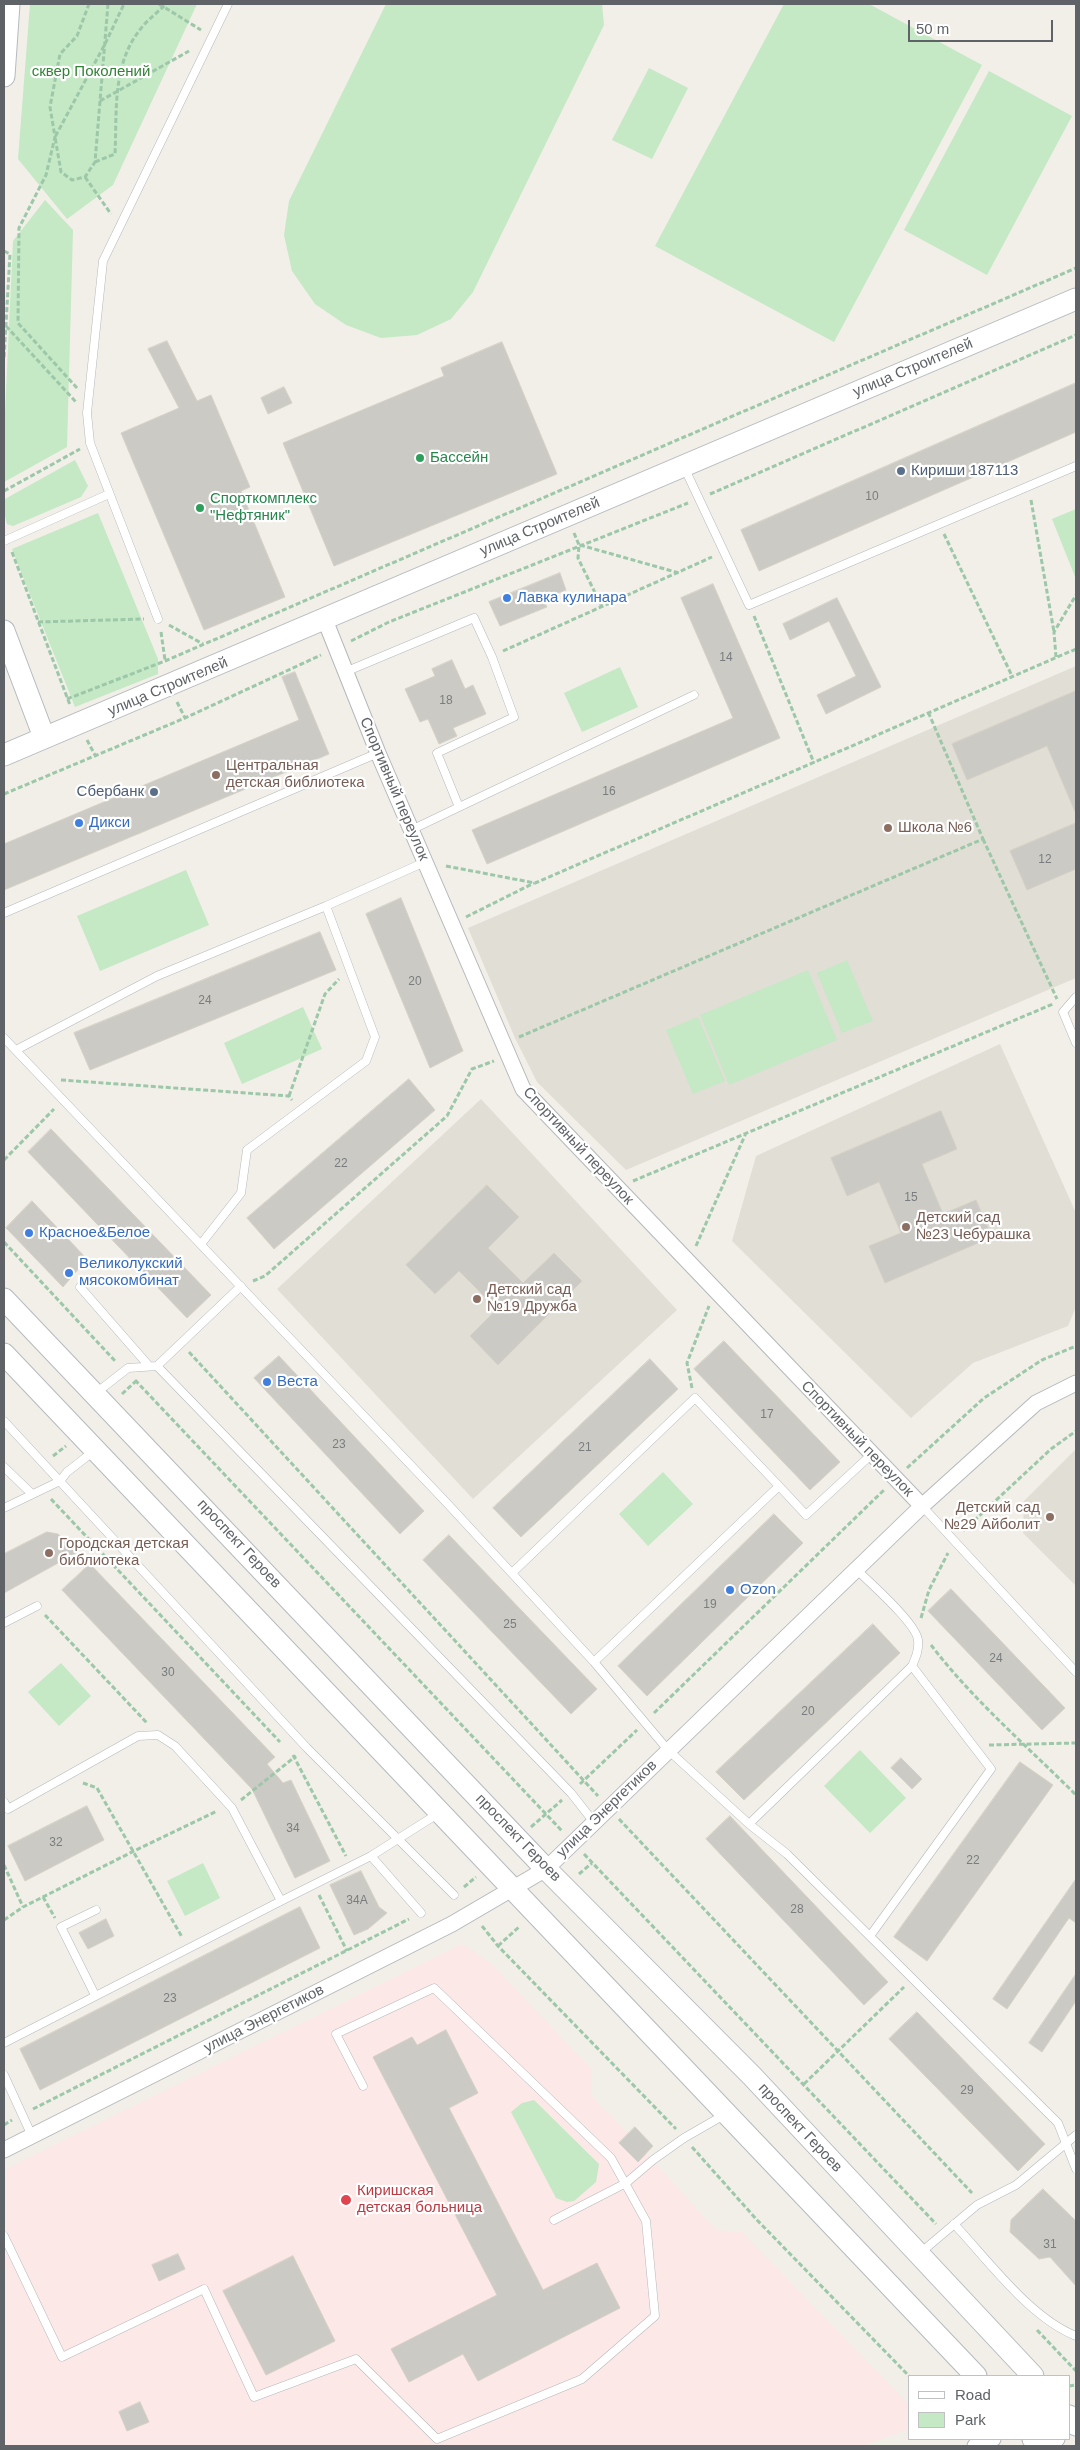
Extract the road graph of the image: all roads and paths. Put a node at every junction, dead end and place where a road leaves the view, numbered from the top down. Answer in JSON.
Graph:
{"nodes":[{"id":1,"x":9,"y":4,"type":"edge"},
{"id":2,"x":89,"y":4,"type":"edge"},
{"id":3,"x":108,"y":4,"type":"edge"},
{"id":4,"x":124,"y":4,"type":"edge"},
{"id":5,"x":159,"y":4,"type":"edge"},
{"id":6,"x":228,"y":4,"type":"edge"},
{"id":7,"x":164,"y":5,"type":"edge"},
{"id":8,"x":212,"y":38,"type":"junction"},
{"id":9,"x":105,"y":44,"type":"junction"},
{"id":10,"x":4,"y":76,"type":"edge"},
{"id":11,"x":118,"y":92,"type":"junction"},
{"id":12,"x":100,"y":101,"type":"junction"},
{"id":13,"x":55,"y":137,"type":"junction"},
{"id":14,"x":95,"y":162,"type":"junction"},
{"id":15,"x":85,"y":177,"type":"junction"},
{"id":16,"x":120,"y":226,"type":"junction"},
{"id":17,"x":4,"y":251,"type":"edge"},
{"id":18,"x":1076,"y":268,"type":"edge"},
{"id":19,"x":1076,"y":299,"type":"edge"},
{"id":20,"x":6,"y":326,"type":"junction"},
{"id":21,"x":1076,"y":335,"type":"edge"},
{"id":22,"x":4,"y":359,"type":"edge"},
{"id":23,"x":88,"y":400,"type":"junction"},
{"id":24,"x":87,"y":413,"type":"junction"},
{"id":25,"x":90,"y":443,"type":"junction"},
{"id":26,"x":683,"y":466,"type":"junction"},
{"id":27,"x":1076,"y":466,"type":"edge"},
{"id":28,"x":1028,"y":486,"type":"junction"},
{"id":29,"x":4,"y":491,"type":"edge"},
{"id":30,"x":109,"y":494,"type":"junction"},
{"id":31,"x":700,"y":499,"type":"junction"},
{"id":32,"x":939,"y":524,"type":"junction"},
{"id":33,"x":5,"y":541,"type":"edge"},
{"id":34,"x":580,"y":545,"type":"junction"},
{"id":35,"x":724,"y":552,"type":"junction"},
{"id":36,"x":679,"y":572,"type":"junction"},
{"id":37,"x":1076,"y":595,"type":"edge"},
{"id":38,"x":749,"y":605,"type":"junction"},
{"id":39,"x":602,"y":607,"type":"junction"},
{"id":40,"x":158,"y":619,"type":"junction"},
{"id":41,"x":325,"y":620,"type":"junction"},
{"id":42,"x":38,"y":622,"type":"junction"},
{"id":43,"x":4,"y":631,"type":"edge"},
{"id":44,"x":1054,"y":632,"type":"junction"},
{"id":45,"x":203,"y":644,"type":"junction"},
{"id":46,"x":335,"y":648,"type":"junction"},
{"id":47,"x":1076,"y":649,"type":"edge"},
{"id":48,"x":492,"y":656,"type":"junction"},
{"id":49,"x":1056,"y":657,"type":"junction"},
{"id":50,"x":345,"y":672,"type":"junction"},
{"id":51,"x":1013,"y":678,"type":"junction"},
{"id":52,"x":694,"y":695,"type":"dead end"},
{"id":53,"x":66,"y":699,"type":"junction"},
{"id":54,"x":929,"y":714,"type":"junction"},
{"id":55,"x":79,"y":724,"type":"junction"},
{"id":56,"x":44,"y":737,"type":"junction"},
{"id":57,"x":378,"y":753,"type":"junction"},
{"id":58,"x":4,"y":755,"type":"edge"},
{"id":59,"x":96,"y":757,"type":"junction"},
{"id":60,"x":814,"y":763,"type":"junction"},
{"id":61,"x":4,"y":794,"type":"edge"},
{"id":62,"x":459,"y":807,"type":"junction"},
{"id":63,"x":412,"y":830,"type":"junction"},
{"id":64,"x":983,"y":839,"type":"junction"},
{"id":65,"x":425,"y":862,"type":"junction"},
{"id":66,"x":535,"y":883,"type":"junction"},
{"id":67,"x":326,"y":906,"type":"junction"},
{"id":68,"x":4,"y":913,"type":"edge"},
{"id":69,"x":452,"y":924,"type":"junction"},
{"id":70,"x":349,"y":967,"type":"junction"},
{"id":71,"x":1076,"y":997,"type":"edge"},
{"id":72,"x":518,"y":1037,"type":"dead end"},
{"id":73,"x":4,"y":1038,"type":"edge"},
{"id":74,"x":1076,"y":1043,"type":"edge"},
{"id":75,"x":16,"y":1050,"type":"junction"},
{"id":76,"x":509,"y":1056,"type":"junction"},
{"id":77,"x":43,"y":1078,"type":"junction"},
{"id":78,"x":289,"y":1096,"type":"junction"},
{"id":79,"x":63,"y":1100,"type":"junction"},
{"id":80,"x":301,"y":1110,"type":"junction"},
{"id":81,"x":746,"y":1132,"type":"junction"},
{"id":82,"x":4,"y":1160,"type":"edge"},
{"id":83,"x":621,"y":1192,"type":"junction"},
{"id":84,"x":4,"y":1242,"type":"edge"},
{"id":85,"x":201,"y":1244,"type":"junction"},
{"id":86,"x":689,"y":1263,"type":"junction"},
{"id":87,"x":241,"y":1286,"type":"junction"},
{"id":88,"x":80,"y":1287,"type":"dead end"},
{"id":89,"x":715,"y":1290,"type":"junction"},
{"id":90,"x":4,"y":1299,"type":"edge"},
{"id":91,"x":181,"y":1343,"type":"junction"},
{"id":92,"x":1076,"y":1346,"type":"edge"},
{"id":93,"x":4,"y":1354,"type":"edge"},
{"id":94,"x":153,"y":1366,"type":"junction"},
{"id":95,"x":125,"y":1371,"type":"junction"},
{"id":96,"x":1076,"y":1383,"type":"edge"},
{"id":97,"x":94,"y":1394,"type":"junction"},
{"id":98,"x":695,"y":1398,"type":"junction"},
{"id":99,"x":4,"y":1421,"type":"edge"},
{"id":100,"x":1076,"y":1432,"type":"edge"},
{"id":101,"x":96,"y":1450,"type":"junction"},
{"id":102,"x":872,"y":1454,"type":"junction"},
{"id":103,"x":4,"y":1467,"type":"edge"},
{"id":104,"x":896,"y":1479,"type":"junction"},
{"id":105,"x":60,"y":1481,"type":"junction"},
{"id":106,"x":779,"y":1486,"type":"junction"},
{"id":107,"x":42,"y":1490,"type":"junction"},
{"id":108,"x":32,"y":1494,"type":"junction"},
{"id":109,"x":922,"y":1506,"type":"junction"},
{"id":110,"x":4,"y":1508,"type":"edge"},
{"id":111,"x":955,"y":1540,"type":"junction"},
{"id":112,"x":856,"y":1569,"type":"junction"},
{"id":113,"x":512,"y":1573,"type":"junction"},
{"id":114,"x":37,"y":1606,"type":"joint"},
{"id":115,"x":4,"y":1623,"type":"edge"},
{"id":116,"x":923,"y":1627,"type":"dead end"},
{"id":117,"x":930,"y":1644,"type":"dead end"},
{"id":118,"x":594,"y":1662,"type":"junction"},
{"id":119,"x":912,"y":1666,"type":"junction"},
{"id":120,"x":1076,"y":1672,"type":"edge"},
{"id":121,"x":644,"y":1722,"type":"junction"},
{"id":122,"x":158,"y":1735,"type":"junction"},
{"id":123,"x":281,"y":1743,"type":"dead end"},
{"id":124,"x":1076,"y":1743,"type":"edge"},
{"id":125,"x":1024,"y":1744,"type":"junction"},
{"id":126,"x":975,"y":1746,"type":"junction"},
{"id":127,"x":307,"y":1748,"type":"junction"},
{"id":128,"x":288,"y":1750,"type":"dead end"},
{"id":129,"x":668,"y":1750,"type":"junction"},
{"id":130,"x":295,"y":1757,"type":"junction"},
{"id":131,"x":66,"y":1776,"type":"junction"},
{"id":132,"x":584,"y":1780,"type":"junction"},
{"id":133,"x":571,"y":1793,"type":"junction"},
{"id":134,"x":1076,"y":1795,"type":"edge"},
{"id":135,"x":4,"y":1802,"type":"edge"},
{"id":136,"x":608,"y":1807,"type":"junction"},
{"id":137,"x":232,"y":1808,"type":"junction"},
{"id":138,"x":440,"y":1812,"type":"junction"},
{"id":139,"x":546,"y":1812,"type":"junction"},
{"id":140,"x":593,"y":1821,"type":"junction"},
{"id":141,"x":749,"y":1824,"type":"junction"},
{"id":142,"x":398,"y":1840,"type":"junction"},
{"id":143,"x":573,"y":1842,"type":"junction"},
{"id":144,"x":134,"y":1850,"type":"junction"},
{"id":145,"x":371,"y":1856,"type":"junction"},
{"id":146,"x":4,"y":1865,"type":"edge"},
{"id":147,"x":351,"y":1866,"type":"junction"},
{"id":148,"x":546,"y":1869,"type":"junction"},
{"id":149,"x":314,"y":1884,"type":"junction"},
{"id":150,"x":512,"y":1890,"type":"junction"},
{"id":151,"x":454,"y":1895,"type":"dead end"},
{"id":152,"x":43,"y":1897,"type":"junction"},
{"id":153,"x":281,"y":1900,"type":"junction"},
{"id":154,"x":23,"y":1907,"type":"junction"},
{"id":155,"x":96,"y":1910,"type":"dead end"},
{"id":156,"x":421,"y":1913,"type":"joint"},
{"id":157,"x":4,"y":1920,"type":"edge"},
{"id":158,"x":60,"y":1927,"type":"junction"},
{"id":159,"x":870,"y":1936,"type":"junction"},
{"id":160,"x":189,"y":1948,"type":"junction"},
{"id":161,"x":346,"y":1951,"type":"junction"},
{"id":162,"x":912,"y":1978,"type":"junction"},
{"id":163,"x":95,"y":1996,"type":"junction"},
{"id":164,"x":4,"y":2043,"type":"edge"},
{"id":165,"x":840,"y":2051,"type":"junction"},
{"id":166,"x":4,"y":2075,"type":"edge"},
{"id":167,"x":804,"y":2084,"type":"junction"},
{"id":168,"x":363,"y":2086,"type":"dead end"},
{"id":169,"x":726,"y":2114,"type":"junction"},
{"id":170,"x":22,"y":2115,"type":"junction"},
{"id":171,"x":4,"y":2125,"type":"edge"},
{"id":172,"x":1076,"y":2134,"type":"edge"},
{"id":173,"x":32,"y":2136,"type":"junction"},
{"id":174,"x":1066,"y":2143,"type":"junction"},
{"id":175,"x":4,"y":2150,"type":"edge"},
{"id":176,"x":1076,"y":2169,"type":"edge"},
{"id":177,"x":626,"y":2184,"type":"junction"},
{"id":178,"x":977,"y":2205,"type":"junction"},
{"id":179,"x":554,"y":2220,"type":"dead end"},
{"id":180,"x":954,"y":2224,"type":"junction"},
{"id":181,"x":945,"y":2233,"type":"junction"},
{"id":182,"x":4,"y":2236,"type":"edge"},
{"id":183,"x":918,"y":2255,"type":"junction"},
{"id":184,"x":1030,"y":2323,"type":"dead end"},
{"id":185,"x":1076,"y":2336,"type":"edge"},
{"id":186,"x":1076,"y":2371,"type":"edge"},
{"id":187,"x":975,"y":2375,"type":"edge"},
{"id":188,"x":1031,"y":2375,"type":"edge"},
{"id":189,"x":990,"y":2440,"type":"edge"},
{"id":190,"x":975,"y":2446,"type":"edge"}],
"edges":[{"from":1,"to":10,"type":"main road"},
{"from":2,"to":13,"type":"path"},
{"from":3,"to":9,"type":"path"},
{"from":4,"to":9,"type":"path"},
{"from":5,"to":7,"type":"path"},
{"from":6,"to":8,"type":"lane"},
{"from":7,"to":8,"type":"path"},
{"from":7,"to":11,"type":"path"},
{"from":8,"to":11,"type":"path"},
{"from":8,"to":16,"type":"lane"},
{"from":9,"to":12,"type":"path"},
{"from":9,"to":13,"type":"path"},
{"from":11,"to":12,"type":"path"},
{"from":11,"to":14,"type":"path"},
{"from":12,"to":14,"type":"path"},
{"from":13,"to":15,"type":"path"},
{"from":13,"to":23,"type":"path"},
{"from":14,"to":15,"type":"path"},
{"from":15,"to":16,"type":"path"},
{"from":16,"to":23,"type":"lane"},
{"from":17,"to":20,"type":"path"},
{"from":18,"to":45,"type":"path"},
{"from":19,"to":26,"type":"main road","name":"улица Строителей"},
{"from":20,"to":22,"type":"path"},
{"from":20,"to":24,"type":"path"},
{"from":21,"to":31,"type":"path"},
{"from":23,"to":24,"type":"lane"},
{"from":24,"to":25,"type":"lane"},
{"from":25,"to":29,"type":"path"},
{"from":25,"to":30,"type":"lane"},
{"from":26,"to":31,"type":"lane"},
{"from":26,"to":41,"type":"main road","name":"улица Строителей"},
{"from":27,"to":28,"type":"lane"},
{"from":28,"to":32,"type":"lane"},
{"from":28,"to":44,"type":"path"},
{"from":30,"to":33,"type":"lane"},
{"from":30,"to":40,"type":"lane"},
{"from":31,"to":34,"type":"path"},
{"from":31,"to":35,"type":"lane"},
{"from":32,"to":38,"type":"lane"},
{"from":32,"to":51,"type":"path"},
{"from":33,"to":42,"type":"path"},
{"from":34,"to":36,"type":"path"},
{"from":34,"to":39,"type":"path"},
{"from":34,"to":46,"type":"path"},
{"from":35,"to":36,"type":"path"},
{"from":35,"to":38,"type":"lane"},
{"from":36,"to":39,"type":"path"},
{"from":37,"to":44,"type":"path"},
{"from":38,"to":60,"type":"path"},
{"from":39,"to":48,"type":"path"},
{"from":40,"to":42,"type":"path"},
{"from":40,"to":45,"type":"path"},
{"from":41,"to":46,"type":"street","name":"Спортивный переулок"},
{"from":41,"to":55,"type":"main road","name":"улица Строителей"},
{"from":42,"to":53,"type":"path"},
{"from":43,"to":56,"type":"main road"},
{"from":44,"to":49,"type":"path"},
{"from":45,"to":53,"type":"path"},
{"from":46,"to":50,"type":"street","name":"Спортивный переулок"},
{"from":46,"to":59,"type":"path"},
{"from":47,"to":49,"type":"path"},
{"from":48,"to":50,"type":"lane"},
{"from":48,"to":62,"type":"lane"},
{"from":49,"to":51,"type":"path"},
{"from":50,"to":57,"type":"street","name":"Спортивный переулок"},
{"from":51,"to":54,"type":"path"},
{"from":52,"to":62,"type":"lane"},
{"from":53,"to":55,"type":"path"},
{"from":54,"to":60,"type":"path"},
{"from":54,"to":64,"type":"path"},
{"from":55,"to":56,"type":"main road","name":"улица Строителей"},
{"from":55,"to":59,"type":"path"},
{"from":56,"to":58,"type":"main road","name":"улица Строителей"},
{"from":57,"to":63,"type":"street","name":"Спортивный переулок"},
{"from":57,"to":68,"type":"lane"},
{"from":59,"to":61,"type":"path"},
{"from":60,"to":66,"type":"path"},
{"from":62,"to":63,"type":"lane"},
{"from":63,"to":65,"type":"street","name":"Спортивный переулок"},
{"from":64,"to":72,"type":"path"},
{"from":64,"to":81,"type":"path"},
{"from":65,"to":66,"type":"path"},
{"from":65,"to":67,"type":"lane"},
{"from":65,"to":69,"type":"street","name":"Спортивный переулок"},
{"from":66,"to":69,"type":"path"},
{"from":67,"to":70,"type":"lane"},
{"from":67,"to":75,"type":"lane"},
{"from":69,"to":76,"type":"street","name":"Спортивный переулок"},
{"from":70,"to":78,"type":"path"},
{"from":70,"to":80,"type":"lane"},
{"from":71,"to":74,"type":"lane"},
{"from":73,"to":75,"type":"lane"},
{"from":75,"to":77,"type":"lane"},
{"from":76,"to":83,"type":"street","name":"Спортивный переулок"},
{"from":76,"to":87,"type":"path"},
{"from":77,"to":78,"type":"path"},
{"from":77,"to":79,"type":"lane"},
{"from":78,"to":80,"type":"path"},
{"from":79,"to":82,"type":"path"},
{"from":79,"to":85,"type":"lane"},
{"from":80,"to":85,"type":"lane"},
{"from":81,"to":83,"type":"path"},
{"from":81,"to":86,"type":"path"},
{"from":83,"to":86,"type":"street","name":"Спортивный переулок"},
{"from":84,"to":95,"type":"path"},
{"from":85,"to":87,"type":"lane"},
{"from":86,"to":89,"type":"street","name":"Спортивный переулок"},
{"from":87,"to":91,"type":"lane"},
{"from":87,"to":113,"type":"lane"},
{"from":88,"to":94,"type":"lane"},
{"from":89,"to":98,"type":"path"},
{"from":89,"to":102,"type":"street","name":"Спортивный переулок"},
{"from":90,"to":97,"type":"main road","name":"проспект Героев"},
{"from":91,"to":94,"type":"lane"},
{"from":91,"to":132,"type":"path"},
{"from":92,"to":104,"type":"path"},
{"from":93,"to":101,"type":"main road"},
{"from":94,"to":95,"type":"lane"},
{"from":94,"to":133,"type":"lane"},
{"from":95,"to":97,"type":"lane"},
{"from":95,"to":139,"type":"path"},
{"from":96,"to":109,"type":"street","name":"улица Энергетиков"},
{"from":97,"to":148,"type":"main road","name":"проспект Героев"},
{"from":98,"to":106,"type":"lane"},
{"from":98,"to":113,"type":"lane"},
{"from":99,"to":105,"type":"lane"},
{"from":100,"to":111,"type":"path"},
{"from":101,"to":105,"type":"lane"},
{"from":101,"to":138,"type":"main road"},
{"from":102,"to":104,"type":"street","name":"Спортивный переулок"},
{"from":102,"to":106,"type":"lane"},
{"from":103,"to":108,"type":"lane"},
{"from":104,"to":109,"type":"street","name":"Спортивный переулок"},
{"from":104,"to":121,"type":"path"},
{"from":105,"to":107,"type":"lane"},
{"from":105,"to":127,"type":"lane"},
{"from":106,"to":118,"type":"lane"},
{"from":107,"to":108,"type":"lane"},
{"from":107,"to":123,"type":"path"},
{"from":108,"to":110,"type":"lane"},
{"from":109,"to":111,"type":"lane"},
{"from":109,"to":112,"type":"street","name":"улица Энергетиков"},
{"from":111,"to":116,"type":"path"},
{"from":111,"to":120,"type":"lane"},
{"from":112,"to":119,"type":"lane"},
{"from":112,"to":129,"type":"street","name":"улица Энергетиков"},
{"from":113,"to":118,"type":"lane"},
{"from":114,"to":115,"type":"lane"},
{"from":114,"to":122,"type":"path"},
{"from":117,"to":125,"type":"path"},
{"from":118,"to":121,"type":"lane"},
{"from":119,"to":126,"type":"lane"},
{"from":119,"to":141,"type":"lane"},
{"from":121,"to":129,"type":"lane"},
{"from":121,"to":132,"type":"path"},
{"from":122,"to":131,"type":"lane"},
{"from":122,"to":137,"type":"lane"},
{"from":124,"to":125,"type":"path"},
{"from":125,"to":126,"type":"path"},
{"from":125,"to":134,"type":"path"},
{"from":126,"to":159,"type":"lane"},
{"from":127,"to":130,"type":"path"},
{"from":127,"to":142,"type":"lane"},
{"from":128,"to":130,"type":"path"},
{"from":129,"to":136,"type":"street","name":"улица Энергетиков"},
{"from":129,"to":141,"type":"lane"},
{"from":130,"to":137,"type":"path"},
{"from":130,"to":147,"type":"path"},
{"from":131,"to":135,"type":"lane"},
{"from":131,"to":144,"type":"path"},
{"from":132,"to":133,"type":"path"},
{"from":132,"to":136,"type":"path"},
{"from":133,"to":139,"type":"path"},
{"from":133,"to":140,"type":"lane"},
{"from":136,"to":140,"type":"street","name":"улица Энергетиков"},
{"from":136,"to":165,"type":"path"},
{"from":137,"to":144,"type":"path"},
{"from":137,"to":153,"type":"lane"},
{"from":138,"to":142,"type":"lane"},
{"from":138,"to":150,"type":"main road"},
{"from":139,"to":143,"type":"path"},
{"from":140,"to":143,"type":"street","name":"улица Энергетиков"},
{"from":141,"to":159,"type":"lane"},
{"from":142,"to":145,"type":"lane"},
{"from":142,"to":151,"type":"lane"},
{"from":143,"to":148,"type":"street","name":"улица Энергетиков"},
{"from":143,"to":167,"type":"path"},
{"from":144,"to":152,"type":"path"},
{"from":144,"to":160,"type":"path"},
{"from":145,"to":147,"type":"lane"},
{"from":145,"to":156,"type":"lane"},
{"from":146,"to":154,"type":"path"},
{"from":147,"to":149,"type":"lane"},
{"from":148,"to":150,"type":"street","name":"улица Энергетиков"},
{"from":148,"to":183,"type":"main road","name":"проспект Героев"},
{"from":149,"to":153,"type":"lane"},
{"from":149,"to":161,"type":"path"},
{"from":150,"to":169,"type":"main road"},
{"from":150,"to":173,"type":"street","name":"улица Энергетиков"},
{"from":152,"to":154,"type":"path"},
{"from":152,"to":158,"type":"path"},
{"from":153,"to":160,"type":"lane"},
{"from":154,"to":157,"type":"path"},
{"from":155,"to":158,"type":"lane"},
{"from":156,"to":161,"type":"path"},
{"from":158,"to":163,"type":"lane"},
{"from":159,"to":162,"type":"lane"},
{"from":160,"to":163,"type":"lane"},
{"from":161,"to":170,"type":"path"},
{"from":162,"to":165,"type":"path"},
{"from":162,"to":174,"type":"lane"},
{"from":163,"to":164,"type":"lane"},
{"from":165,"to":167,"type":"path"},
{"from":165,"to":178,"type":"path"},
{"from":166,"to":170,"type":"lane"},
{"from":167,"to":181,"type":"path"},
{"from":168,"to":177,"type":"lane"},
{"from":169,"to":177,"type":"lane"},
{"from":169,"to":187,"type":"main road"},
{"from":170,"to":171,"type":"path"},
{"from":170,"to":173,"type":"lane"},
{"from":172,"to":174,"type":"lane"},
{"from":173,"to":175,"type":"street","name":"улица Энергетиков"},
{"from":174,"to":176,"type":"lane"},
{"from":174,"to":178,"type":"lane"},
{"from":177,"to":179,"type":"lane"},
{"from":177,"to":182,"type":"lane"},
{"from":178,"to":180,"type":"lane"},
{"from":180,"to":181,"type":"lane"},
{"from":180,"to":185,"type":"lane"},
{"from":181,"to":183,"type":"lane"},
{"from":183,"to":188,"type":"main road","name":"проспект Героев"},
{"from":184,"to":186,"type":"path"},
{"from":189,"to":190,"type":"street"}]}
